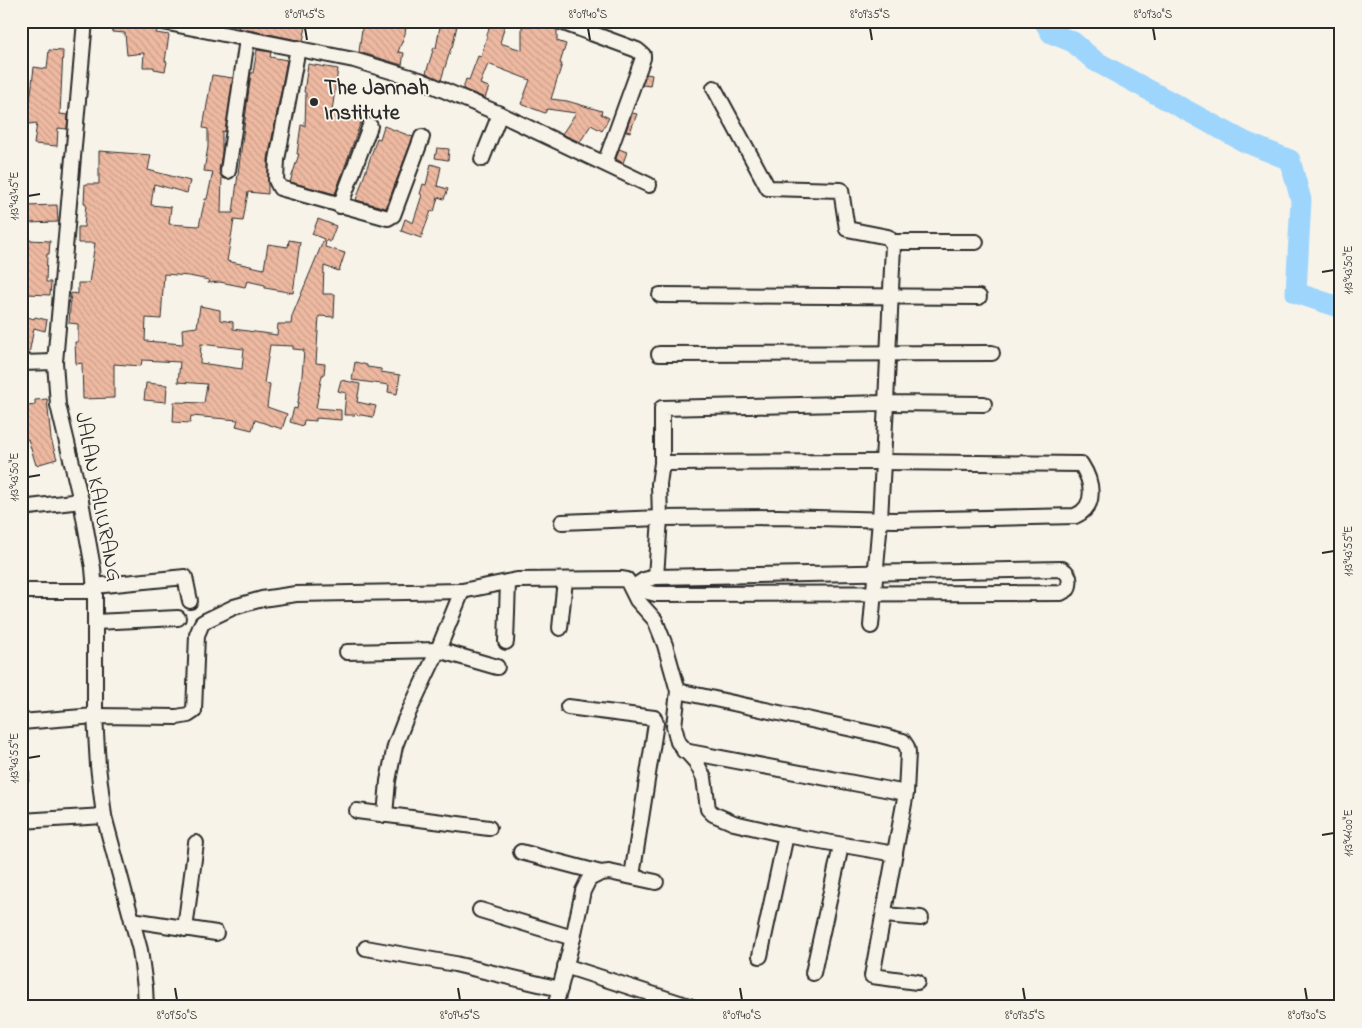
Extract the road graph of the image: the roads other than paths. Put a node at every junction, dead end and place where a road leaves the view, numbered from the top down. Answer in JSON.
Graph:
{"nodes":[{"id":1,"x":85,"y":21,"type":"edge"},
{"id":2,"x":158,"y":21,"type":"edge"},
{"id":3,"x":561,"y":22,"type":"edge"},
{"id":4,"x":222,"y":27,"type":"edge"},
{"id":5,"x":247,"y":39,"type":"junction"},
{"id":6,"x":298,"y":48,"type":"junction"},
{"id":7,"x":714,"y":88,"type":"dead end"},
{"id":8,"x":500,"y":114,"type":"junction"},
{"id":9,"x":370,"y":126,"type":"dead end"},
{"id":10,"x":422,"y":137,"type":"dead end"},
{"id":11,"x":482,"y":159,"type":"dead end"},
{"id":12,"x":605,"y":163,"type":"junction"},
{"id":13,"x":228,"y":171,"type":"dead end"},
{"id":14,"x":650,"y":185,"type":"dead end"},
{"id":15,"x":340,"y":206,"type":"junction"},
{"id":16,"x":976,"y":242,"type":"dead end"},
{"id":17,"x":893,"y":245,"type":"junction"},
{"id":18,"x":660,"y":295,"type":"dead end"},
{"id":19,"x":892,"y":296,"type":"junction"},
{"id":20,"x":979,"y":297,"type":"dead end"},
{"id":21,"x":889,"y":352,"type":"junction"},
{"id":22,"x":992,"y":353,"type":"dead end"},
{"id":23,"x":659,"y":354,"type":"dead end"},
{"id":24,"x":55,"y":362,"type":"junction"},
{"id":25,"x":21,"y":363,"type":"edge"},
{"id":26,"x":886,"y":404,"type":"junction"},
{"id":27,"x":984,"y":404,"type":"dead end"},
{"id":28,"x":662,"y":462,"type":"junction"},
{"id":29,"x":882,"y":462,"type":"junction"},
{"id":30,"x":81,"y":502,"type":"junction"},
{"id":31,"x":21,"y":508,"type":"edge"},
{"id":32,"x":660,"y":518,"type":"junction"},
{"id":33,"x":880,"y":520,"type":"junction"},
{"id":34,"x":562,"y":522,"type":"dead end"},
{"id":35,"x":876,"y":573,"type":"junction"},
{"id":36,"x":656,"y":577,"type":"junction"},
{"id":37,"x":565,"y":580,"type":"junction"},
{"id":38,"x":508,"y":582,"type":"junction"},
{"id":39,"x":632,"y":588,"type":"junction"},
{"id":40,"x":94,"y":589,"type":"junction"},
{"id":41,"x":21,"y":591,"type":"edge"},
{"id":42,"x":462,"y":591,"type":"junction"},
{"id":43,"x":874,"y":593,"type":"junction"},
{"id":44,"x":190,"y":601,"type":"dead end"},
{"id":45,"x":178,"y":618,"type":"dead end"},
{"id":46,"x":95,"y":622,"type":"junction"},
{"id":47,"x":871,"y":626,"type":"dead end"},
{"id":48,"x":560,"y":628,"type":"dead end"},
{"id":49,"x":506,"y":642,"type":"dead end"},
{"id":50,"x":438,"y":650,"type":"junction"},
{"id":51,"x":347,"y":652,"type":"dead end"},
{"id":52,"x":497,"y":667,"type":"dead end"},
{"id":53,"x":678,"y":691,"type":"junction"},
{"id":54,"x":568,"y":707,"type":"dead end"},
{"id":55,"x":96,"y":716,"type":"junction"},
{"id":56,"x":21,"y":722,"type":"edge"},
{"id":57,"x":684,"y":751,"type":"junction"},
{"id":58,"x":21,"y":765,"type":"edge"},
{"id":59,"x":21,"y":777,"type":"edge"},
{"id":60,"x":906,"y":794,"type":"junction"},
{"id":61,"x":357,"y":811,"type":"dead end"},
{"id":62,"x":385,"y":815,"type":"junction"},
{"id":63,"x":104,"y":816,"type":"junction"},
{"id":64,"x":21,"y":821,"type":"edge"},
{"id":65,"x":489,"y":828,"type":"dead end"},
{"id":66,"x":786,"y":835,"type":"junction"},
{"id":67,"x":196,"y":842,"type":"dead end"},
{"id":68,"x":841,"y":846,"type":"junction"},
{"id":69,"x":521,"y":852,"type":"dead end"},
{"id":70,"x":895,"y":854,"type":"junction"},
{"id":71,"x":601,"y":873,"type":"junction"},
{"id":72,"x":632,"y":876,"type":"junction"},
{"id":73,"x":656,"y":882,"type":"dead end"},
{"id":74,"x":480,"y":910,"type":"dead end"},
{"id":75,"x":884,"y":914,"type":"junction"},
{"id":76,"x":920,"y":918,"type":"dead end"},
{"id":77,"x":132,"y":920,"type":"junction"},
{"id":78,"x":186,"y":929,"type":"junction"},
{"id":79,"x":216,"y":933,"type":"dead end"},
{"id":80,"x":573,"y":938,"type":"junction"},
{"id":81,"x":366,"y":948,"type":"dead end"},
{"id":82,"x":760,"y":956,"type":"dead end"},
{"id":83,"x":565,"y":966,"type":"junction"},
{"id":84,"x":812,"y":973,"type":"dead end"},
{"id":85,"x":917,"y":982,"type":"dead end"},
{"id":86,"x":560,"y":989,"type":"junction"},
{"id":87,"x":146,"y":1007,"type":"edge"},
{"id":88,"x":554,"y":1007,"type":"edge"},
{"id":89,"x":692,"y":1007,"type":"edge"}],
"edges":[{"from":1,"to":24,"type":"street","name":"JALAN KALIURANG"},
{"from":2,"to":4,"type":"street"},
{"from":3,"to":12,"type":"street"},
{"from":4,"to":5,"type":"street"},
{"from":5,"to":6,"type":"street"},
{"from":5,"to":13,"type":"street"},
{"from":6,"to":8,"type":"street"},
{"from":6,"to":15,"type":"street"},
{"from":7,"to":17,"type":"street"},
{"from":8,"to":11,"type":"street"},
{"from":8,"to":12,"type":"street"},
{"from":9,"to":15,"type":"street"},
{"from":10,"to":15,"type":"street"},
{"from":12,"to":14,"type":"street"},
{"from":16,"to":17,"type":"street"},
{"from":17,"to":19,"type":"street"},
{"from":18,"to":19,"type":"street"},
{"from":19,"to":20,"type":"street"},
{"from":19,"to":21,"type":"street"},
{"from":21,"to":22,"type":"street"},
{"from":21,"to":23,"type":"street"},
{"from":21,"to":26,"type":"street"},
{"from":24,"to":25,"type":"street"},
{"from":24,"to":30,"type":"street","name":"JALAN KALIURANG"},
{"from":26,"to":27,"type":"street"},
{"from":26,"to":28,"type":"street"},
{"from":26,"to":29,"type":"street"},
{"from":28,"to":29,"type":"street"},
{"from":28,"to":32,"type":"street"},
{"from":29,"to":33,"type":"street"},
{"from":29,"to":33,"type":"street"},
{"from":30,"to":31,"type":"street"},
{"from":30,"to":40,"type":"street","name":"JALAN KALIURANG"},
{"from":32,"to":33,"type":"street"},
{"from":32,"to":34,"type":"street"},
{"from":32,"to":36,"type":"street"},
{"from":33,"to":35,"type":"street"},
{"from":35,"to":36,"type":"street"},
{"from":35,"to":43,"type":"street"},
{"from":35,"to":43,"type":"street"},
{"from":36,"to":39,"type":"street"},
{"from":37,"to":38,"type":"street"},
{"from":37,"to":39,"type":"street"},
{"from":37,"to":48,"type":"street"},
{"from":38,"to":42,"type":"street"},
{"from":38,"to":49,"type":"street"},
{"from":39,"to":43,"type":"street"},
{"from":39,"to":53,"type":"street"},
{"from":40,"to":41,"type":"street"},
{"from":40,"to":44,"type":"street"},
{"from":40,"to":46,"type":"street","name":"JALAN KALIURANG"},
{"from":42,"to":50,"type":"street"},
{"from":42,"to":55,"type":"street"},
{"from":43,"to":47,"type":"street"},
{"from":45,"to":46,"type":"street"},
{"from":46,"to":55,"type":"street","name":"JALAN KALIURANG"},
{"from":50,"to":51,"type":"street"},
{"from":50,"to":52,"type":"street"},
{"from":50,"to":62,"type":"street"},
{"from":53,"to":57,"type":"street"},
{"from":53,"to":60,"type":"street"},
{"from":54,"to":72,"type":"street"},
{"from":55,"to":56,"type":"street"},
{"from":55,"to":63,"type":"street","name":"JALAN KALIURANG"},
{"from":57,"to":60,"type":"street"},
{"from":57,"to":66,"type":"street"},
{"from":58,"to":59,"type":"street"},
{"from":60,"to":70,"type":"street"},
{"from":61,"to":62,"type":"street"},
{"from":62,"to":65,"type":"street"},
{"from":63,"to":64,"type":"street"},
{"from":63,"to":77,"type":"street","name":"JALAN KALIURANG"},
{"from":66,"to":68,"type":"street"},
{"from":66,"to":82,"type":"street"},
{"from":67,"to":78,"type":"street"},
{"from":68,"to":70,"type":"street"},
{"from":68,"to":84,"type":"street"},
{"from":69,"to":71,"type":"street"},
{"from":70,"to":75,"type":"street"},
{"from":71,"to":72,"type":"street"},
{"from":71,"to":80,"type":"street"},
{"from":72,"to":73,"type":"street"},
{"from":74,"to":80,"type":"street"},
{"from":75,"to":76,"type":"street"},
{"from":75,"to":85,"type":"street"},
{"from":77,"to":78,"type":"street"},
{"from":77,"to":87,"type":"street","name":"JALAN KALIURANG"},
{"from":78,"to":79,"type":"street"},
{"from":80,"to":83,"type":"street"},
{"from":81,"to":86,"type":"street"},
{"from":83,"to":86,"type":"street"},
{"from":83,"to":89,"type":"street"},
{"from":86,"to":88,"type":"street"}]}
